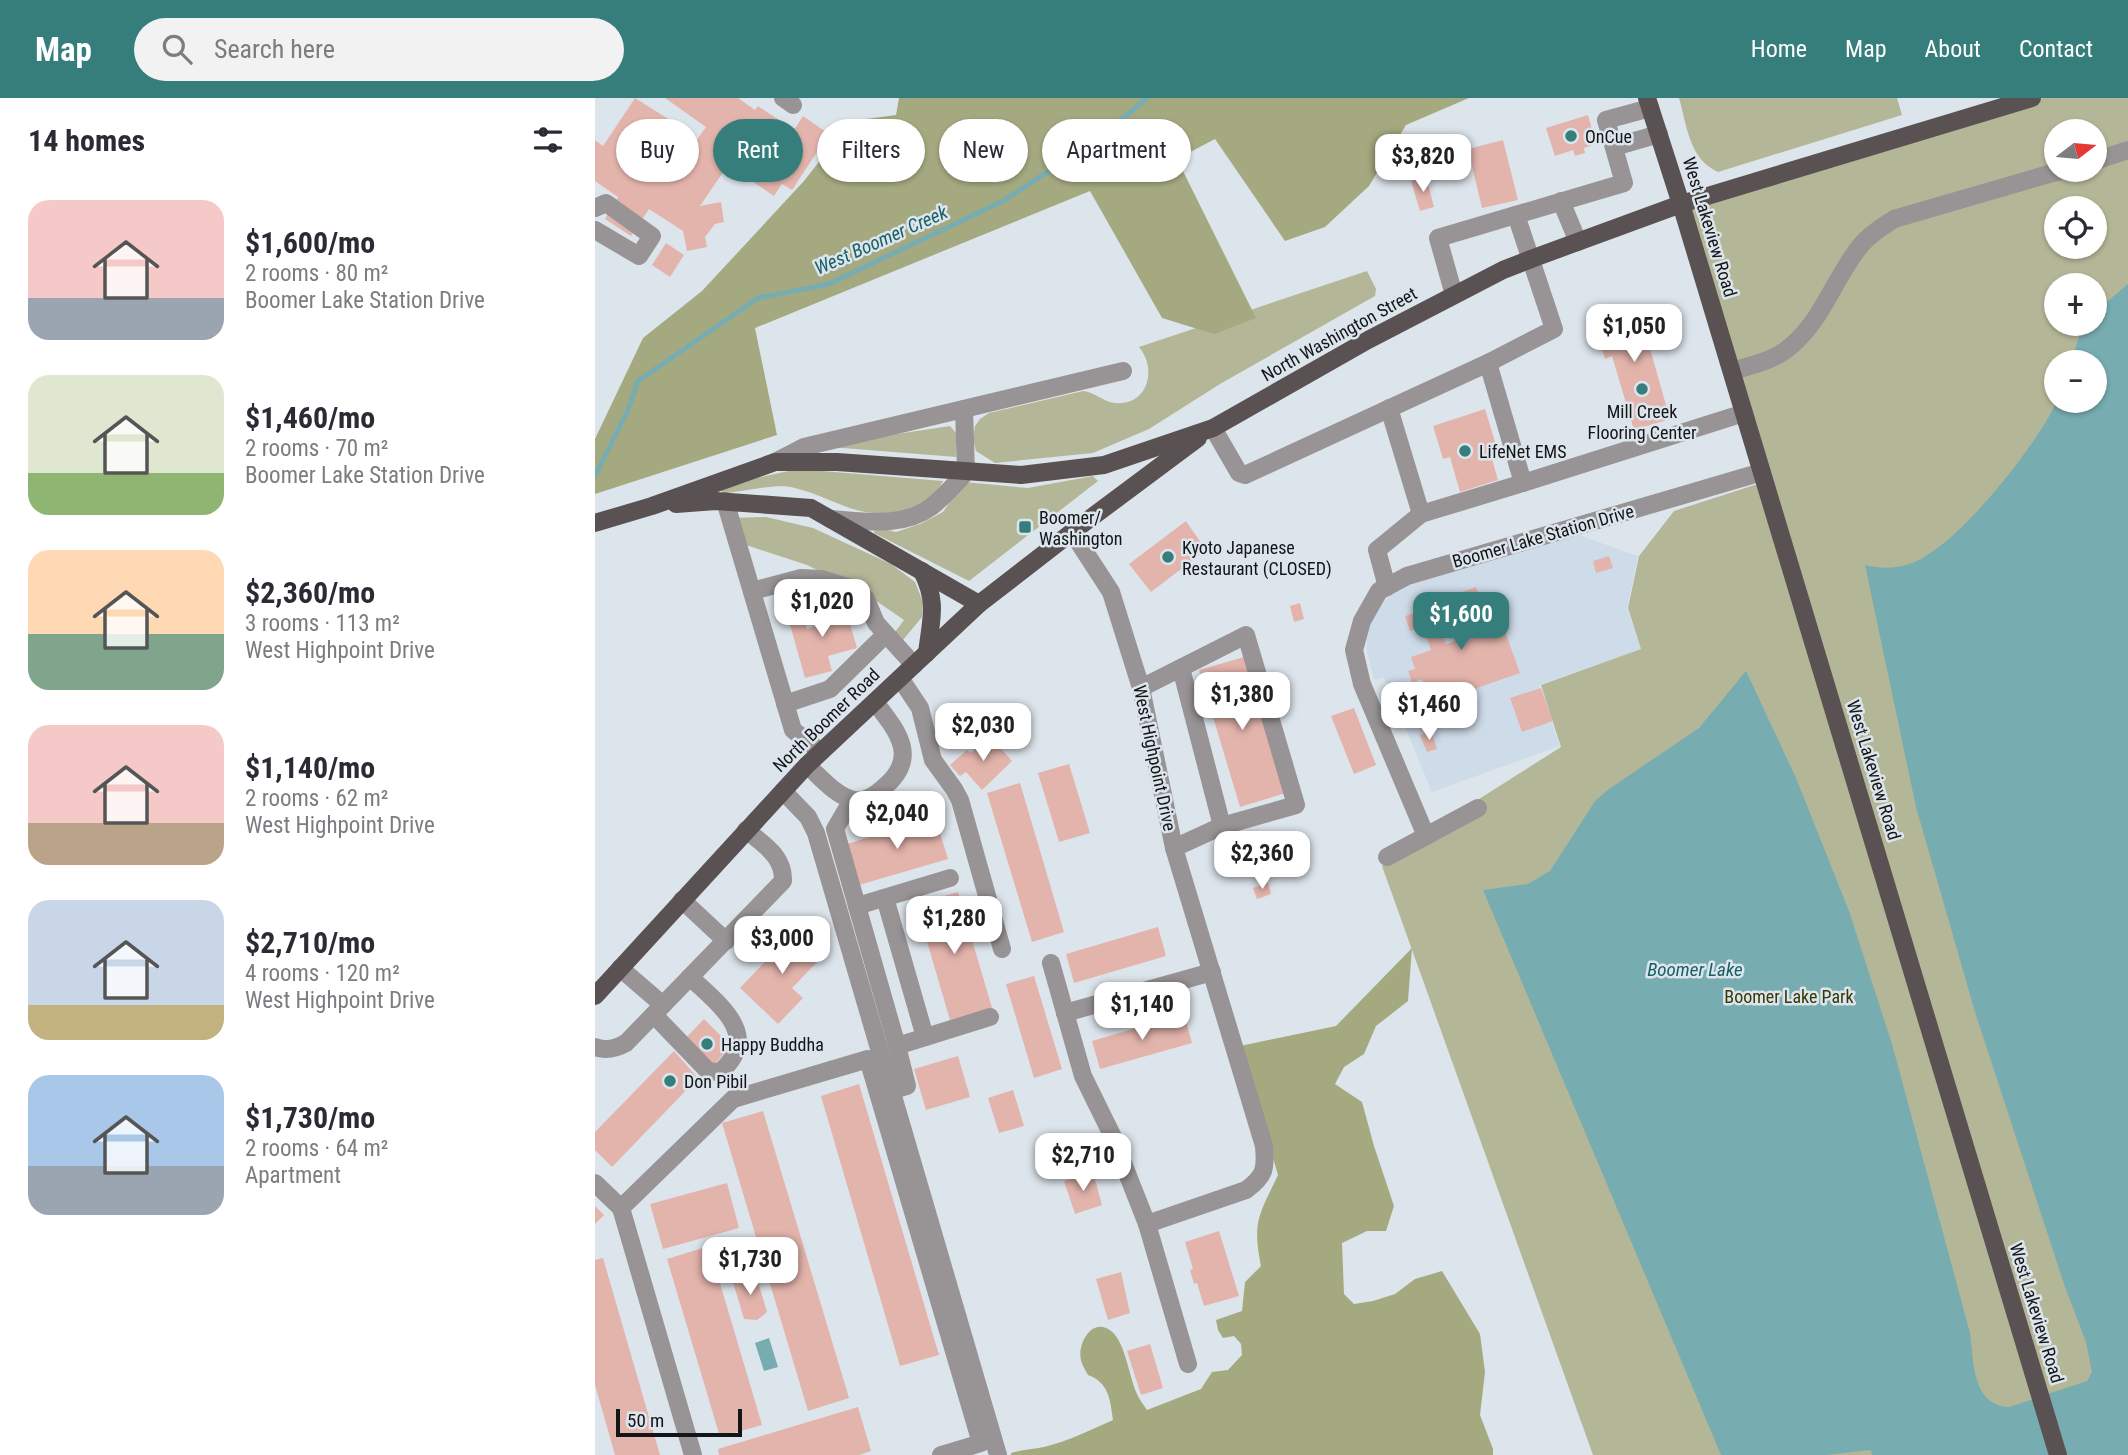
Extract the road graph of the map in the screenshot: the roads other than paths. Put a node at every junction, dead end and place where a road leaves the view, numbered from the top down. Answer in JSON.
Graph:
{"nodes":[{"id":1,"x":2032,"y":98,"type":"edge"},
{"id":2,"x":1648,"y":103,"type":"edge"},
{"id":3,"x":1658,"y":134,"type":"junction"},
{"id":4,"x":1614,"y":147,"type":"junction"},
{"id":5,"x":2128,"y":150,"type":"edge"},
{"id":6,"x":2107,"y":157,"type":"edge"},
{"id":7,"x":2044,"y":176,"type":"edge"},
{"id":8,"x":1562,"y":201,"type":"junction"},
{"id":9,"x":1681,"y":204,"type":"junction"},
{"id":10,"x":595,"y":208,"type":"edge"},
{"id":11,"x":1517,"y":215,"type":"junction"},
{"id":12,"x":595,"y":230,"type":"edge"},
{"id":13,"x":1578,"y":242,"type":"junction"},
{"id":14,"x":1531,"y":259,"type":"junction"},
{"id":15,"x":1454,"y":295,"type":"junction"},
{"id":16,"x":1488,"y":363,"type":"junction"},
{"id":17,"x":1123,"y":371,"type":"dead end"},
{"id":18,"x":1732,"y":372,"type":"junction"},
{"id":19,"x":1389,"y":408,"type":"junction"},
{"id":20,"x":964,"y":409,"type":"junction"},
{"id":21,"x":1744,"y":413,"type":"junction"},
{"id":22,"x":1213,"y":428,"type":"junction"},
{"id":23,"x":775,"y":461,"type":"junction"},
{"id":24,"x":966,"y":472,"type":"junction"},
{"id":25,"x":1762,"y":472,"type":"junction"},
{"id":26,"x":1523,"y":483,"type":"junction"},
{"id":27,"x":725,"y":501,"type":"junction"},
{"id":28,"x":652,"y":506,"type":"junction"},
{"id":29,"x":1421,"y":514,"type":"junction"},
{"id":30,"x":831,"y":519,"type":"junction"},
{"id":31,"x":595,"y":523,"type":"edge"},
{"id":32,"x":1072,"y":531,"type":"junction"},
{"id":33,"x":922,"y":572,"type":"junction"},
{"id":34,"x":1387,"y":587,"type":"junction"},
{"id":35,"x":752,"y":590,"type":"junction"},
{"id":36,"x":979,"y":604,"type":"junction"},
{"id":37,"x":886,"y":634,"type":"junction"},
{"id":38,"x":921,"y":659,"type":"junction"},
{"id":39,"x":1181,"y":668,"type":"junction"},
{"id":40,"x":900,"y":678,"type":"junction"},
{"id":41,"x":1141,"y":688,"type":"junction"},
{"id":42,"x":875,"y":702,"type":"junction"},
{"id":43,"x":785,"y":704,"type":"junction"},
{"id":44,"x":821,"y":752,"type":"junction"},
{"id":45,"x":807,"y":765,"type":"junction"},
{"id":46,"x":783,"y":791,"type":"junction"},
{"id":47,"x":852,"y":800,"type":"junction"},
{"id":48,"x":1478,"y":807,"type":"dead end"},
{"id":49,"x":1222,"y":826,"type":"junction"},
{"id":50,"x":746,"y":830,"type":"junction"},
{"id":51,"x":1426,"y":836,"type":"junction"},
{"id":52,"x":1174,"y":848,"type":"junction"},
{"id":53,"x":1387,"y":857,"type":"dead end"},
{"id":54,"x":950,"y":878,"type":"dead end"},
{"id":55,"x":885,"y":898,"type":"junction"},
{"id":56,"x":682,"y":900,"type":"junction"},
{"id":57,"x":857,"y":906,"type":"junction"},
{"id":58,"x":726,"y":941,"type":"junction"},
{"id":59,"x":1002,"y":949,"type":"dead end"},
{"id":60,"x":1051,"y":963,"type":"dead end"},
{"id":61,"x":620,"y":968,"type":"junction"},
{"id":62,"x":1212,"y":972,"type":"junction"},
{"id":63,"x":690,"y":977,"type":"junction"},
{"id":64,"x":595,"y":996,"type":"edge"},
{"id":65,"x":658,"y":1010,"type":"junction"},
{"id":66,"x":1065,"y":1013,"type":"junction"},
{"id":67,"x":990,"y":1017,"type":"dead end"},
{"id":68,"x":925,"y":1037,"type":"junction"},
{"id":69,"x":595,"y":1046,"type":"edge"},
{"id":70,"x":897,"y":1046,"type":"junction"},
{"id":71,"x":885,"y":1093,"type":"junction"},
{"id":72,"x":595,"y":1183,"type":"edge"},
{"id":73,"x":621,"y":1208,"type":"junction"},
{"id":74,"x":1147,"y":1224,"type":"junction"},
{"id":75,"x":1188,"y":1364,"type":"dead end"},
{"id":76,"x":693,"y":1455,"type":"edge"},
{"id":77,"x":941,"y":1455,"type":"edge"},
{"id":78,"x":998,"y":1455,"type":"edge"},
{"id":79,"x":2058,"y":1455,"type":"edge"}],
"edges":[{"from":1,"to":9,"type":"main road","name":"North Washington Street"},
{"from":2,"to":3,"type":"main road","name":"West Lakeview Road"},
{"from":2,"to":4,"type":"street"},
{"from":3,"to":4,"type":"street"},
{"from":3,"to":9,"type":"main road","name":"West Lakeview Road"},
{"from":4,"to":8,"type":"street"},
{"from":5,"to":6,"type":"street"},
{"from":7,"to":18,"type":"street"},
{"from":8,"to":11,"type":"street"},
{"from":8,"to":13,"type":"street"},
{"from":9,"to":13,"type":"main road","name":"North Washington Street"},
{"from":9,"to":18,"type":"main road","name":"West Lakeview Road"},
{"from":10,"to":12,"type":"street"},
{"from":11,"to":14,"type":"street"},
{"from":11,"to":15,"type":"street"},
{"from":13,"to":14,"type":"main road","name":"North Washington Street"},
{"from":14,"to":15,"type":"main road","name":"North Washington Street"},
{"from":14,"to":16,"type":"street"},
{"from":15,"to":22,"type":"main road","name":"North Washington Street"},
{"from":16,"to":19,"type":"street"},
{"from":16,"to":26,"type":"street"},
{"from":17,"to":20,"type":"street"},
{"from":18,"to":21,"type":"main road","name":"West Lakeview Road"},
{"from":19,"to":22,"type":"street"},
{"from":19,"to":29,"type":"street"},
{"from":20,"to":23,"type":"street"},
{"from":20,"to":24,"type":"street"},
{"from":21,"to":25,"type":"main road","name":"West Lakeview Road"},
{"from":21,"to":26,"type":"street"},
{"from":22,"to":24,"type":"main road","name":"North Washington Street"},
{"from":22,"to":32,"type":"main road","name":"North Boomer Road"},
{"from":23,"to":24,"type":"main road","name":"North Washington Street"},
{"from":23,"to":28,"type":"main road","name":"North Washington Street"},
{"from":24,"to":30,"type":"street"},
{"from":25,"to":34,"type":"street","name":"Boomer Lake Station Drive"},
{"from":25,"to":79,"type":"main road","name":"West Lakeview Road"},
{"from":26,"to":29,"type":"street"},
{"from":27,"to":28,"type":"main road","name":"North Washington Street"},
{"from":27,"to":30,"type":"main road","name":"North Washington Street"},
{"from":27,"to":35,"type":"street"},
{"from":28,"to":31,"type":"main road","name":"North Washington Street"},
{"from":29,"to":34,"type":"street"},
{"from":30,"to":33,"type":"main road","name":"North Washington Street"},
{"from":32,"to":36,"type":"main road","name":"North Boomer Road"},
{"from":32,"to":41,"type":"street","name":"West Highpoint Drive"},
{"from":33,"to":36,"type":"main road","name":"North Washington Street"},
{"from":33,"to":38,"type":"main road"},
{"from":34,"to":51,"type":"street","name":"Boomer Lake Station Drive"},
{"from":35,"to":37,"type":"street"},
{"from":35,"to":43,"type":"street"},
{"from":36,"to":38,"type":"main road","name":"North Boomer Road"},
{"from":37,"to":38,"type":"street"},
{"from":37,"to":43,"type":"street"},
{"from":38,"to":40,"type":"main road","name":"North Boomer Road"},
{"from":39,"to":41,"type":"street"},
{"from":39,"to":49,"type":"street"},
{"from":39,"to":49,"type":"street"},
{"from":40,"to":42,"type":"main road","name":"North Boomer Road"},
{"from":40,"to":59,"type":"street"},
{"from":41,"to":52,"type":"street","name":"West Highpoint Drive"},
{"from":42,"to":44,"type":"main road","name":"North Boomer Road"},
{"from":42,"to":47,"type":"street"},
{"from":43,"to":44,"type":"street"},
{"from":44,"to":45,"type":"main road","name":"North Boomer Road"},
{"from":45,"to":46,"type":"main road","name":"North Boomer Road"},
{"from":45,"to":47,"type":"street"},
{"from":46,"to":50,"type":"main road","name":"North Boomer Road"},
{"from":46,"to":71,"type":"street"},
{"from":47,"to":57,"type":"street"},
{"from":48,"to":51,"type":"street"},
{"from":49,"to":52,"type":"street"},
{"from":50,"to":56,"type":"main road","name":"North Boomer Road"},
{"from":50,"to":58,"type":"street"},
{"from":51,"to":53,"type":"street"},
{"from":52,"to":62,"type":"street","name":"West Highpoint Drive"},
{"from":54,"to":55,"type":"street"},
{"from":55,"to":57,"type":"street"},
{"from":55,"to":68,"type":"street"},
{"from":56,"to":58,"type":"street"},
{"from":56,"to":61,"type":"main road","name":"North Boomer Road"},
{"from":57,"to":70,"type":"street"},
{"from":58,"to":63,"type":"street"},
{"from":60,"to":66,"type":"street"},
{"from":61,"to":64,"type":"main road","name":"North Boomer Road"},
{"from":61,"to":65,"type":"street"},
{"from":62,"to":66,"type":"street"},
{"from":62,"to":74,"type":"street","name":"West Highpoint Drive"},
{"from":63,"to":65,"type":"street"},
{"from":63,"to":65,"type":"street"},
{"from":65,"to":69,"type":"street"},
{"from":66,"to":74,"type":"street"},
{"from":67,"to":68,"type":"street"},
{"from":68,"to":70,"type":"street"},
{"from":70,"to":71,"type":"street"},
{"from":71,"to":73,"type":"street"},
{"from":71,"to":77,"type":"street"},
{"from":71,"to":78,"type":"street"},
{"from":72,"to":73,"type":"street"},
{"from":73,"to":76,"type":"street"},
{"from":74,"to":75,"type":"street"}]}
